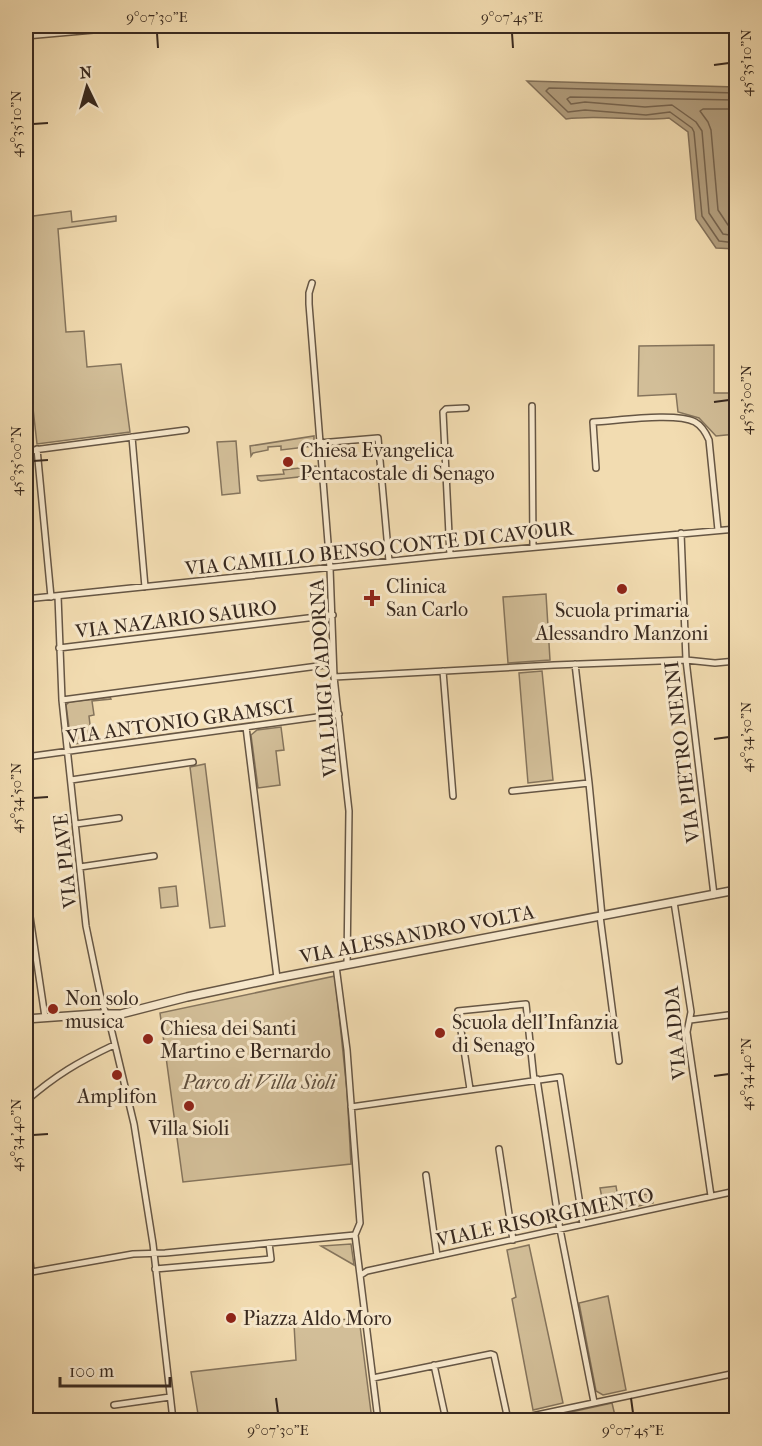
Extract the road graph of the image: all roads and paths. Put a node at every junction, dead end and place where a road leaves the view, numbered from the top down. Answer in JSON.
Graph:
{"nodes":[{"id":1,"x":138,"y":26,"type":"edge"},
{"id":2,"x":647,"y":26,"type":"edge"},
{"id":3,"x":736,"y":30,"type":"edge"},
{"id":4,"x":26,"y":36,"type":"edge"},
{"id":5,"x":312,"y":283,"type":"dead end"},
{"id":6,"x":532,"y":406,"type":"dead end"},
{"id":7,"x":466,"y":408,"type":"dead end"},
{"id":8,"x":186,"y":430,"type":"dead end"},
{"id":9,"x":132,"y":437,"type":"junction"},
{"id":10,"x":319,"y":443,"type":"junction"},
{"id":11,"x":37,"y":449,"type":"junction"},
{"id":12,"x":26,"y":451,"type":"edge"},
{"id":13,"x":596,"y":468,"type":"dead end"},
{"id":14,"x":736,"y":529,"type":"edge"},
{"id":15,"x":718,"y":530,"type":"junction"},
{"id":16,"x":681,"y":533,"type":"junction"},
{"id":17,"x":533,"y":547,"type":"junction"},
{"id":18,"x":450,"y":555,"type":"junction"},
{"id":19,"x":389,"y":561,"type":"junction"},
{"id":20,"x":330,"y":568,"type":"junction"},
{"id":21,"x":145,"y":586,"type":"junction"},
{"id":22,"x":54,"y":596,"type":"junction"},
{"id":23,"x":26,"y":599,"type":"edge"},
{"id":24,"x":333,"y":615,"type":"junction"},
{"id":25,"x":59,"y":648,"type":"junction"},
{"id":26,"x":686,"y":660,"type":"junction"},
{"id":27,"x":736,"y":661,"type":"edge"},
{"id":28,"x":333,"y":664,"type":"junction"},
{"id":29,"x":575,"y":664,"type":"junction"},
{"id":30,"x":443,"y":671,"type":"junction"},
{"id":31,"x":334,"y":677,"type":"junction"},
{"id":32,"x":62,"y":700,"type":"junction"},
{"id":33,"x":339,"y":714,"type":"junction"},
{"id":34,"x":246,"y":727,"type":"junction"},
{"id":35,"x":67,"y":751,"type":"junction"},
{"id":36,"x":26,"y":757,"type":"edge"},
{"id":37,"x":192,"y":762,"type":"dead end"},
{"id":38,"x":71,"y":780,"type":"junction"},
{"id":39,"x":589,"y":783,"type":"junction"},
{"id":40,"x":512,"y":791,"type":"dead end"},
{"id":41,"x":453,"y":796,"type":"dead end"},
{"id":42,"x":119,"y":818,"type":"dead end"},
{"id":43,"x":76,"y":824,"type":"junction"},
{"id":44,"x":154,"y":856,"type":"dead end"},
{"id":45,"x":80,"y":867,"type":"junction"},
{"id":46,"x":26,"y":890,"type":"edge"},
{"id":47,"x":736,"y":890,"type":"edge"},
{"id":48,"x":714,"y":895,"type":"junction"},
{"id":49,"x":674,"y":902,"type":"junction"},
{"id":50,"x":601,"y":916,"type":"junction"},
{"id":51,"x":347,"y":964,"type":"junction"},
{"id":52,"x":336,"y":966,"type":"junction"},
{"id":53,"x":277,"y":978,"type":"junction"},
{"id":54,"x":106,"y":1013,"type":"junction"},
{"id":55,"x":736,"y":1014,"type":"edge"},
{"id":56,"x":45,"y":1017,"type":"junction"},
{"id":57,"x":26,"y":1019,"type":"edge"},
{"id":58,"x":690,"y":1020,"type":"junction"},
{"id":59,"x":114,"y":1045,"type":"junction"},
{"id":60,"x":619,"y":1061,"type":"dead end"},
{"id":61,"x":535,"y":1080,"type":"junction"},
{"id":62,"x":470,"y":1089,"type":"junction"},
{"id":63,"x":26,"y":1101,"type":"edge"},
{"id":64,"x":351,"y":1107,"type":"junction"},
{"id":65,"x":499,"y":1149,"type":"dead end"},
{"id":66,"x":426,"y":1175,"type":"dead end"},
{"id":67,"x":736,"y":1191,"type":"edge"},
{"id":68,"x":711,"y":1196,"type":"junction"},
{"id":69,"x":26,"y":1218,"type":"edge"},
{"id":70,"x":583,"y":1224,"type":"junction"},
{"id":71,"x":560,"y":1229,"type":"junction"},
{"id":72,"x":355,"y":1235,"type":"junction"},
{"id":73,"x":513,"y":1240,"type":"junction"},
{"id":74,"x":269,"y":1243,"type":"junction"},
{"id":75,"x":154,"y":1253,"type":"junction"},
{"id":76,"x":437,"y":1256,"type":"junction"},
{"id":77,"x":155,"y":1269,"type":"junction"},
{"id":78,"x":28,"y":1273,"type":"edge"},
{"id":79,"x":362,"y":1275,"type":"junction"},
{"id":80,"x":434,"y":1365,"type":"junction"},
{"id":81,"x":736,"y":1373,"type":"edge"},
{"id":82,"x":374,"y":1378,"type":"junction"},
{"id":83,"x":170,"y":1397,"type":"junction"},
{"id":84,"x":594,"y":1402,"type":"junction"},
{"id":85,"x":114,"y":1405,"type":"dead end"},
{"id":86,"x":54,"y":1416,"type":"dead end"},
{"id":87,"x":536,"y":1418,"type":"edge"},
{"id":88,"x":26,"y":1420,"type":"edge"},
{"id":89,"x":173,"y":1420,"type":"edge"},
{"id":90,"x":378,"y":1420,"type":"edge"},
{"id":91,"x":446,"y":1420,"type":"edge"},
{"id":92,"x":507,"y":1420,"type":"edge"},
{"id":93,"x":513,"y":1420,"type":"edge"}],
"edges":[{"from":1,"to":4,"type":"street"},
{"from":2,"to":3,"type":"street"},
{"from":5,"to":10,"type":"street","name":"VIA LUIGI CADORNA"},
{"from":6,"to":17,"type":"street"},
{"from":7,"to":18,"type":"street"},
{"from":8,"to":9,"type":"street"},
{"from":9,"to":11,"type":"street"},
{"from":9,"to":21,"type":"street"},
{"from":10,"to":19,"type":"street"},
{"from":10,"to":20,"type":"street","name":"VIA LUIGI CADORNA"},
{"from":11,"to":12,"type":"street"},
{"from":11,"to":22,"type":"street","name":"VIA PIAVE"},
{"from":13,"to":15,"type":"street"},
{"from":14,"to":15,"type":"street","name":"VIA CAMILLO BENSO CONTE DI CAVOUR"},
{"from":15,"to":16,"type":"street","name":"VIA CAMILLO BENSO CONTE DI CAVOUR"},
{"from":16,"to":17,"type":"street","name":"VIA CAMILLO BENSO CONTE DI CAVOUR"},
{"from":16,"to":26,"type":"street","name":"VIA PIETRO NENNI"},
{"from":17,"to":18,"type":"street","name":"VIA CAMILLO BENSO CONTE DI CAVOUR"},
{"from":18,"to":19,"type":"street","name":"VIA CAMILLO BENSO CONTE DI CAVOUR"},
{"from":19,"to":20,"type":"street","name":"VIA CAMILLO BENSO CONTE DI CAVOUR"},
{"from":20,"to":21,"type":"street","name":"VIA CAMILLO BENSO CONTE DI CAVOUR"},
{"from":20,"to":24,"type":"street","name":"VIA LUIGI CADORNA"},
{"from":21,"to":22,"type":"street","name":"VIA CAMILLO BENSO CONTE DI CAVOUR"},
{"from":22,"to":23,"type":"street","name":"VIA CAMILLO BENSO CONTE DI CAVOUR"},
{"from":22,"to":25,"type":"street","name":"VIA PIAVE"},
{"from":24,"to":25,"type":"street","name":"VIA NAZARIO SAURO"},
{"from":24,"to":28,"type":"street","name":"VIA LUIGI CADORNA"},
{"from":25,"to":32,"type":"street","name":"VIA PIAVE"},
{"from":26,"to":27,"type":"street"},
{"from":26,"to":29,"type":"street"},
{"from":26,"to":48,"type":"street","name":"VIA PIETRO NENNI"},
{"from":28,"to":31,"type":"street","name":"VIA LUIGI CADORNA"},
{"from":28,"to":32,"type":"street"},
{"from":29,"to":30,"type":"street"},
{"from":29,"to":39,"type":"street"},
{"from":30,"to":31,"type":"street"},
{"from":30,"to":41,"type":"street"},
{"from":31,"to":33,"type":"street","name":"VIA LUIGI CADORNA"},
{"from":32,"to":35,"type":"street","name":"VIA PIAVE"},
{"from":33,"to":34,"type":"street","name":"VIA ANTONIO GRAMSCI"},
{"from":33,"to":51,"type":"street","name":"VIA LUIGI CADORNA"},
{"from":34,"to":35,"type":"street","name":"VIA ANTONIO GRAMSCI"},
{"from":34,"to":53,"type":"street"},
{"from":35,"to":36,"type":"street","name":"VIA ANTONIO GRAMSCI"},
{"from":35,"to":38,"type":"street","name":"VIA PIAVE"},
{"from":37,"to":38,"type":"street"},
{"from":38,"to":43,"type":"street","name":"VIA PIAVE"},
{"from":39,"to":40,"type":"street"},
{"from":39,"to":50,"type":"street"},
{"from":42,"to":43,"type":"street"},
{"from":43,"to":45,"type":"street","name":"VIA PIAVE"},
{"from":44,"to":45,"type":"street"},
{"from":45,"to":54,"type":"street","name":"VIA PIAVE"},
{"from":46,"to":56,"type":"street"},
{"from":47,"to":48,"type":"street","name":"VIA ALESSANDRO VOLTA"},
{"from":48,"to":49,"type":"street","name":"VIA ALESSANDRO VOLTA"},
{"from":49,"to":50,"type":"street","name":"VIA ALESSANDRO VOLTA"},
{"from":49,"to":58,"type":"street","name":"VIA ADDA"},
{"from":50,"to":51,"type":"street","name":"VIA ALESSANDRO VOLTA"},
{"from":50,"to":60,"type":"street"},
{"from":51,"to":52,"type":"street","name":"VIA ALESSANDRO VOLTA"},
{"from":52,"to":53,"type":"street","name":"VIA ALESSANDRO VOLTA"},
{"from":52,"to":64,"type":"street"},
{"from":53,"to":54,"type":"street","name":"VIA ALESSANDRO VOLTA"},
{"from":54,"to":56,"type":"street","name":"VIA ALESSANDRO VOLTA"},
{"from":54,"to":59,"type":"street","name":"VIA PIAVE"},
{"from":55,"to":58,"type":"street"},
{"from":56,"to":57,"type":"street","name":"VIA ALESSANDRO VOLTA"},
{"from":58,"to":68,"type":"street","name":"VIA ADDA"},
{"from":59,"to":63,"type":"street"},
{"from":59,"to":75,"type":"street","name":"VIA PIAVE"},
{"from":61,"to":62,"type":"street"},
{"from":61,"to":62,"type":"street"},
{"from":61,"to":70,"type":"street"},
{"from":61,"to":71,"type":"street"},
{"from":62,"to":64,"type":"street"},
{"from":64,"to":72,"type":"street"},
{"from":65,"to":73,"type":"street"},
{"from":66,"to":76,"type":"street"},
{"from":67,"to":68,"type":"street","name":"VIALE RISORGIMENTO"},
{"from":68,"to":70,"type":"street","name":"VIALE RISORGIMENTO"},
{"from":69,"to":78,"type":"street"},
{"from":70,"to":71,"type":"street","name":"VIALE RISORGIMENTO"},
{"from":71,"to":73,"type":"street","name":"VIALE RISORGIMENTO"},
{"from":71,"to":84,"type":"street"},
{"from":72,"to":74,"type":"street"},
{"from":72,"to":79,"type":"street"},
{"from":73,"to":76,"type":"street","name":"VIALE RISORGIMENTO"},
{"from":74,"to":75,"type":"street"},
{"from":74,"to":77,"type":"street"},
{"from":75,"to":77,"type":"street","name":"VIA PIAVE"},
{"from":75,"to":78,"type":"street"},
{"from":76,"to":79,"type":"street","name":"VIALE RISORGIMENTO"},
{"from":77,"to":83,"type":"street","name":"VIA PIAVE"},
{"from":79,"to":82,"type":"street"},
{"from":80,"to":82,"type":"street"},
{"from":80,"to":91,"type":"street"},
{"from":80,"to":92,"type":"street"},
{"from":81,"to":84,"type":"street"},
{"from":82,"to":90,"type":"street"},
{"from":83,"to":85,"type":"street"},
{"from":83,"to":89,"type":"street","name":"VIA PIAVE"},
{"from":84,"to":87,"type":"street"},
{"from":86,"to":88,"type":"street"},
{"from":87,"to":93,"type":"street"}]}
